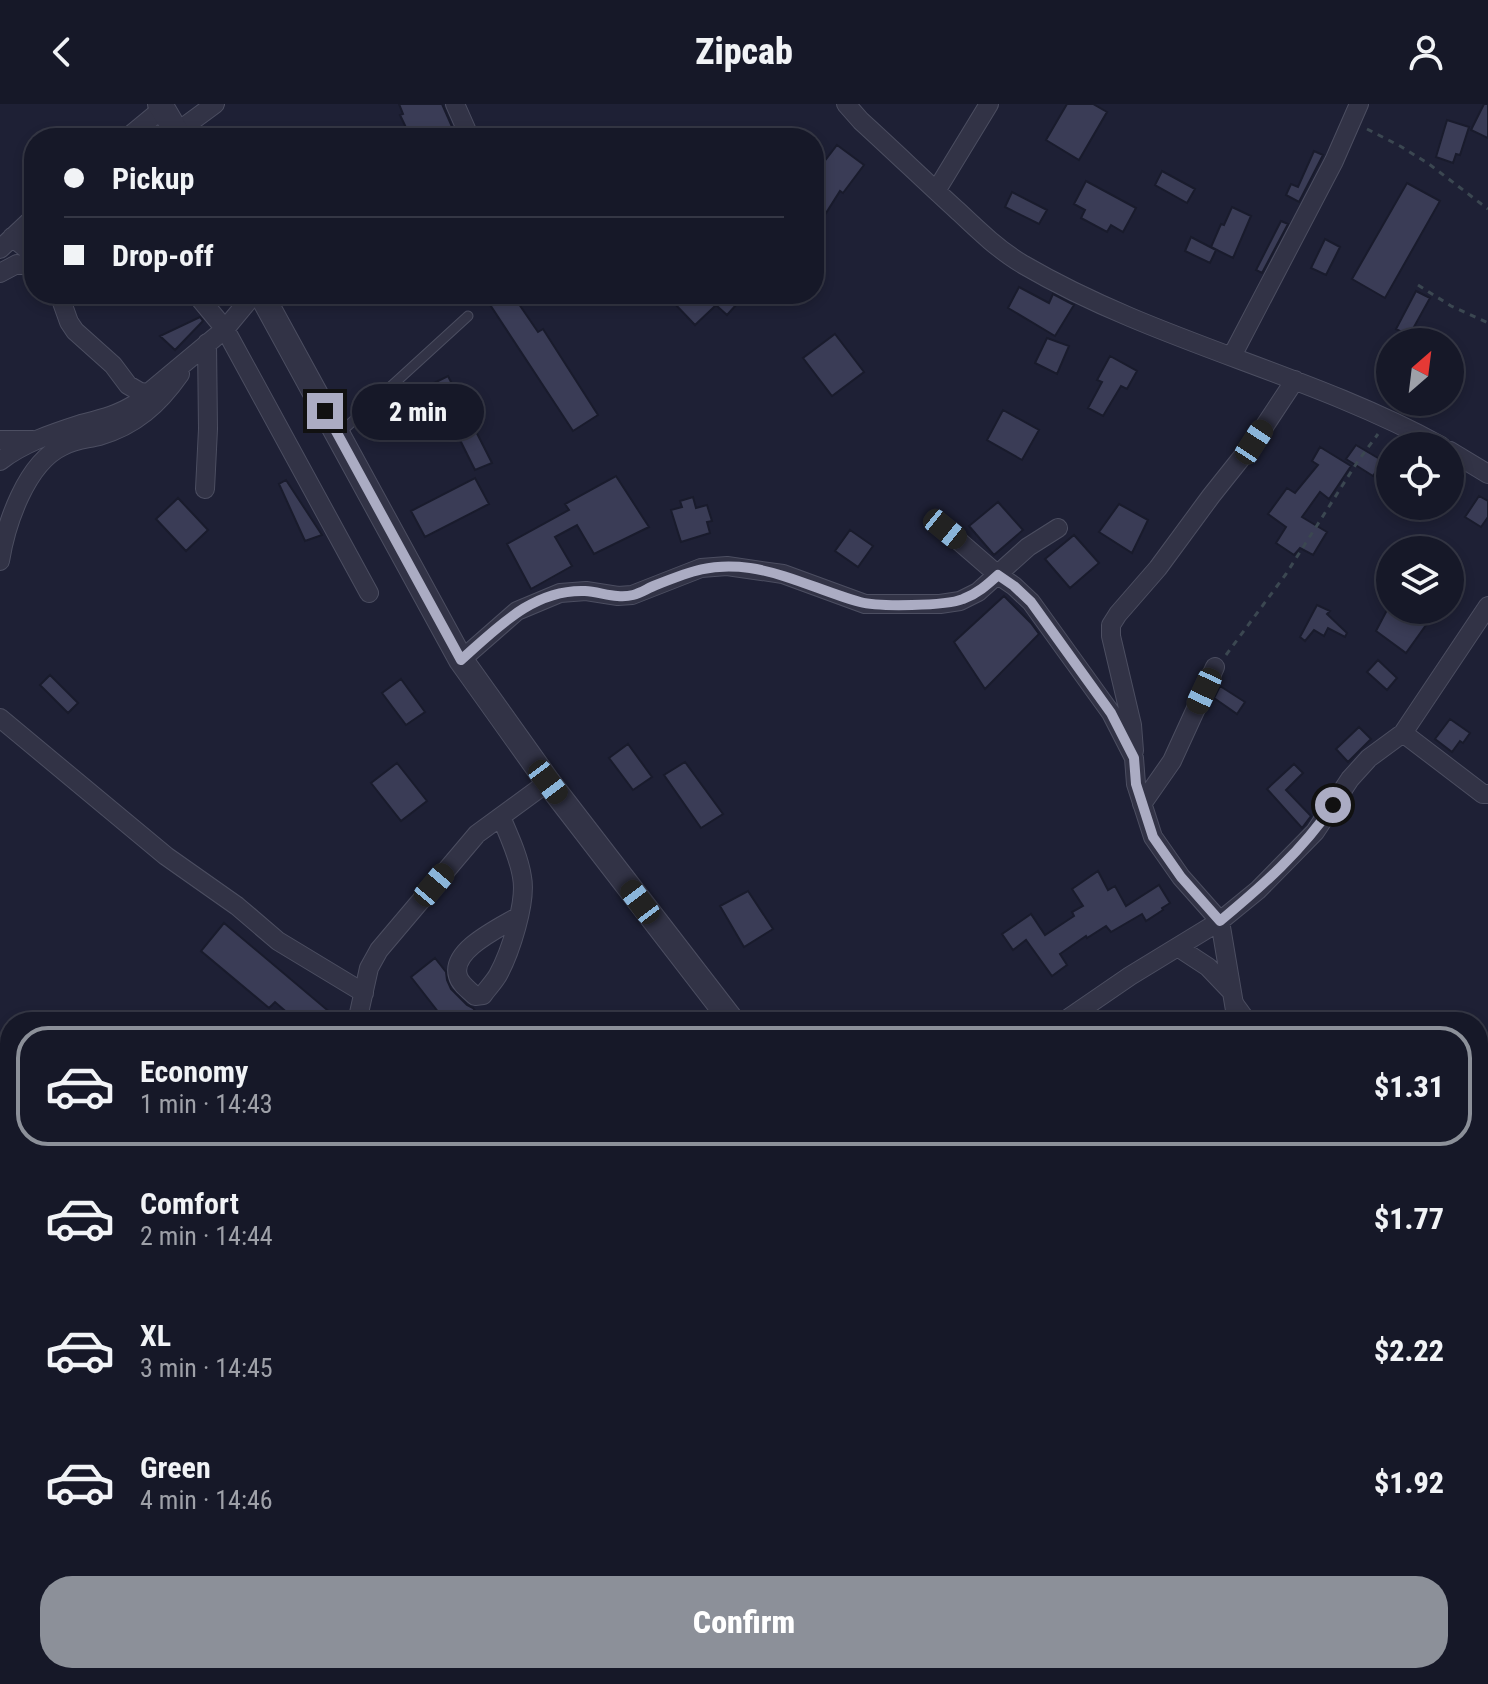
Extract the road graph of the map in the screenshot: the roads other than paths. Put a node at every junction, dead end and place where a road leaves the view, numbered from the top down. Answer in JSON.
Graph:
{"nodes":[{"id":1,"x":215,"y":104,"type":"edge"},
{"id":2,"x":455,"y":104,"type":"edge"},
{"id":3,"x":846,"y":104,"type":"edge"},
{"id":4,"x":989,"y":104,"type":"edge"},
{"id":5,"x":161,"y":106,"type":"edge"},
{"id":6,"x":1356,"y":113,"type":"edge"},
{"id":7,"x":138,"y":128,"type":"edge"},
{"id":8,"x":174,"y":128,"type":"edge"},
{"id":9,"x":186,"y":128,"type":"edge"},
{"id":10,"x":466,"y":128,"type":"edge"},
{"id":11,"x":936,"y":191,"type":"junction"},
{"id":12,"x":24,"y":226,"type":"edge"},
{"id":13,"x":6,"y":243,"type":"edge"},
{"id":14,"x":24,"y":265,"type":"edge"},
{"id":15,"x":0,"y":273,"type":"edge"},
{"id":16,"x":63,"y":304,"type":"edge"},
{"id":17,"x":204,"y":304,"type":"edge"},
{"id":18,"x":246,"y":304,"type":"edge"},
{"id":19,"x":266,"y":304,"type":"edge"},
{"id":20,"x":468,"y":316,"type":"dead end"},
{"id":21,"x":225,"y":329,"type":"junction"},
{"id":22,"x":201,"y":347,"type":"junction"},
{"id":23,"x":1232,"y":356,"type":"junction"},
{"id":24,"x":1295,"y":380,"type":"junction"},
{"id":25,"x":149,"y":393,"type":"junction"},
{"id":26,"x":1414,"y":432,"type":"edge"},
{"id":27,"x":338,"y":435,"type":"junction"},
{"id":28,"x":0,"y":440,"type":"edge"},
{"id":29,"x":36,"y":440,"type":"junction"},
{"id":30,"x":1464,"y":459,"type":"edge"},
{"id":31,"x":0,"y":461,"type":"edge"},
{"id":32,"x":1488,"y":474,"type":"edge"},
{"id":33,"x":205,"y":489,"type":"dead end"},
{"id":34,"x":1058,"y":528,"type":"dead end"},
{"id":35,"x":945,"y":529,"type":"dead end"},
{"id":36,"x":0,"y":561,"type":"edge"},
{"id":37,"x":998,"y":575,"type":"junction"},
{"id":38,"x":369,"y":593,"type":"dead end"},
{"id":39,"x":1488,"y":606,"type":"edge"},
{"id":40,"x":461,"y":660,"type":"junction"},
{"id":41,"x":1215,"y":667,"type":"road end"},
{"id":42,"x":0,"y":718,"type":"edge"},
{"id":43,"x":1403,"y":733,"type":"junction"},
{"id":44,"x":1134,"y":758,"type":"junction"},
{"id":45,"x":548,"y":782,"type":"junction"},
{"id":46,"x":1488,"y":794,"type":"edge"},
{"id":47,"x":1142,"y":804,"type":"junction"},
{"id":48,"x":501,"y":817,"type":"junction"},
{"id":49,"x":519,"y":916,"type":"dead end"},
{"id":50,"x":1220,"y":921,"type":"junction"},
{"id":51,"x":1179,"y":948,"type":"junction"},
{"id":52,"x":1230,"y":990,"type":"junction"},
{"id":53,"x":364,"y":993,"type":"junction"},
{"id":54,"x":359,"y":1012,"type":"edge"},
{"id":55,"x":725,"y":1012,"type":"edge"},
{"id":56,"x":1078,"y":1012,"type":"edge"},
{"id":57,"x":1235,"y":1012,"type":"edge"},
{"id":58,"x":1246,"y":1012,"type":"edge"}],
"edges":[{"from":1,"to":9,"type":"street"},
{"from":2,"to":10,"type":"street"},
{"from":3,"to":11,"type":"street"},
{"from":4,"to":11,"type":"street"},
{"from":5,"to":7,"type":"street"},
{"from":5,"to":8,"type":"street"},
{"from":6,"to":23,"type":"street"},
{"from":11,"to":23,"type":"street"},
{"from":12,"to":13,"type":"street"},
{"from":14,"to":15,"type":"street"},
{"from":16,"to":25,"type":"street"},
{"from":17,"to":21,"type":"street"},
{"from":18,"to":21,"type":"street"},
{"from":19,"to":27,"type":"street"},
{"from":20,"to":27,"type":"lane"},
{"from":21,"to":22,"type":"street"},
{"from":21,"to":38,"type":"street"},
{"from":22,"to":25,"type":"street"},
{"from":22,"to":33,"type":"street"},
{"from":22,"to":36,"type":"street"},
{"from":23,"to":24,"type":"street"},
{"from":24,"to":26,"type":"street"},
{"from":24,"to":44,"type":"street"},
{"from":25,"to":29,"type":"street"},
{"from":27,"to":40,"type":"street"},
{"from":28,"to":29,"type":"street"},
{"from":29,"to":31,"type":"street"},
{"from":30,"to":32,"type":"street"},
{"from":34,"to":37,"type":"street"},
{"from":35,"to":37,"type":"street"},
{"from":37,"to":40,"type":"street"},
{"from":37,"to":44,"type":"street"},
{"from":39,"to":43,"type":"street"},
{"from":40,"to":45,"type":"street"},
{"from":41,"to":47,"type":"street"},
{"from":42,"to":53,"type":"street"},
{"from":43,"to":46,"type":"street"},
{"from":43,"to":50,"type":"street"},
{"from":44,"to":47,"type":"street"},
{"from":45,"to":48,"type":"street"},
{"from":45,"to":55,"type":"street"},
{"from":47,"to":50,"type":"street"},
{"from":48,"to":49,"type":"street"},
{"from":48,"to":53,"type":"street"},
{"from":50,"to":51,"type":"street"},
{"from":50,"to":52,"type":"street"},
{"from":51,"to":52,"type":"street"},
{"from":51,"to":56,"type":"street"},
{"from":52,"to":57,"type":"street"},
{"from":52,"to":58,"type":"lane"},
{"from":53,"to":54,"type":"street"}]}
